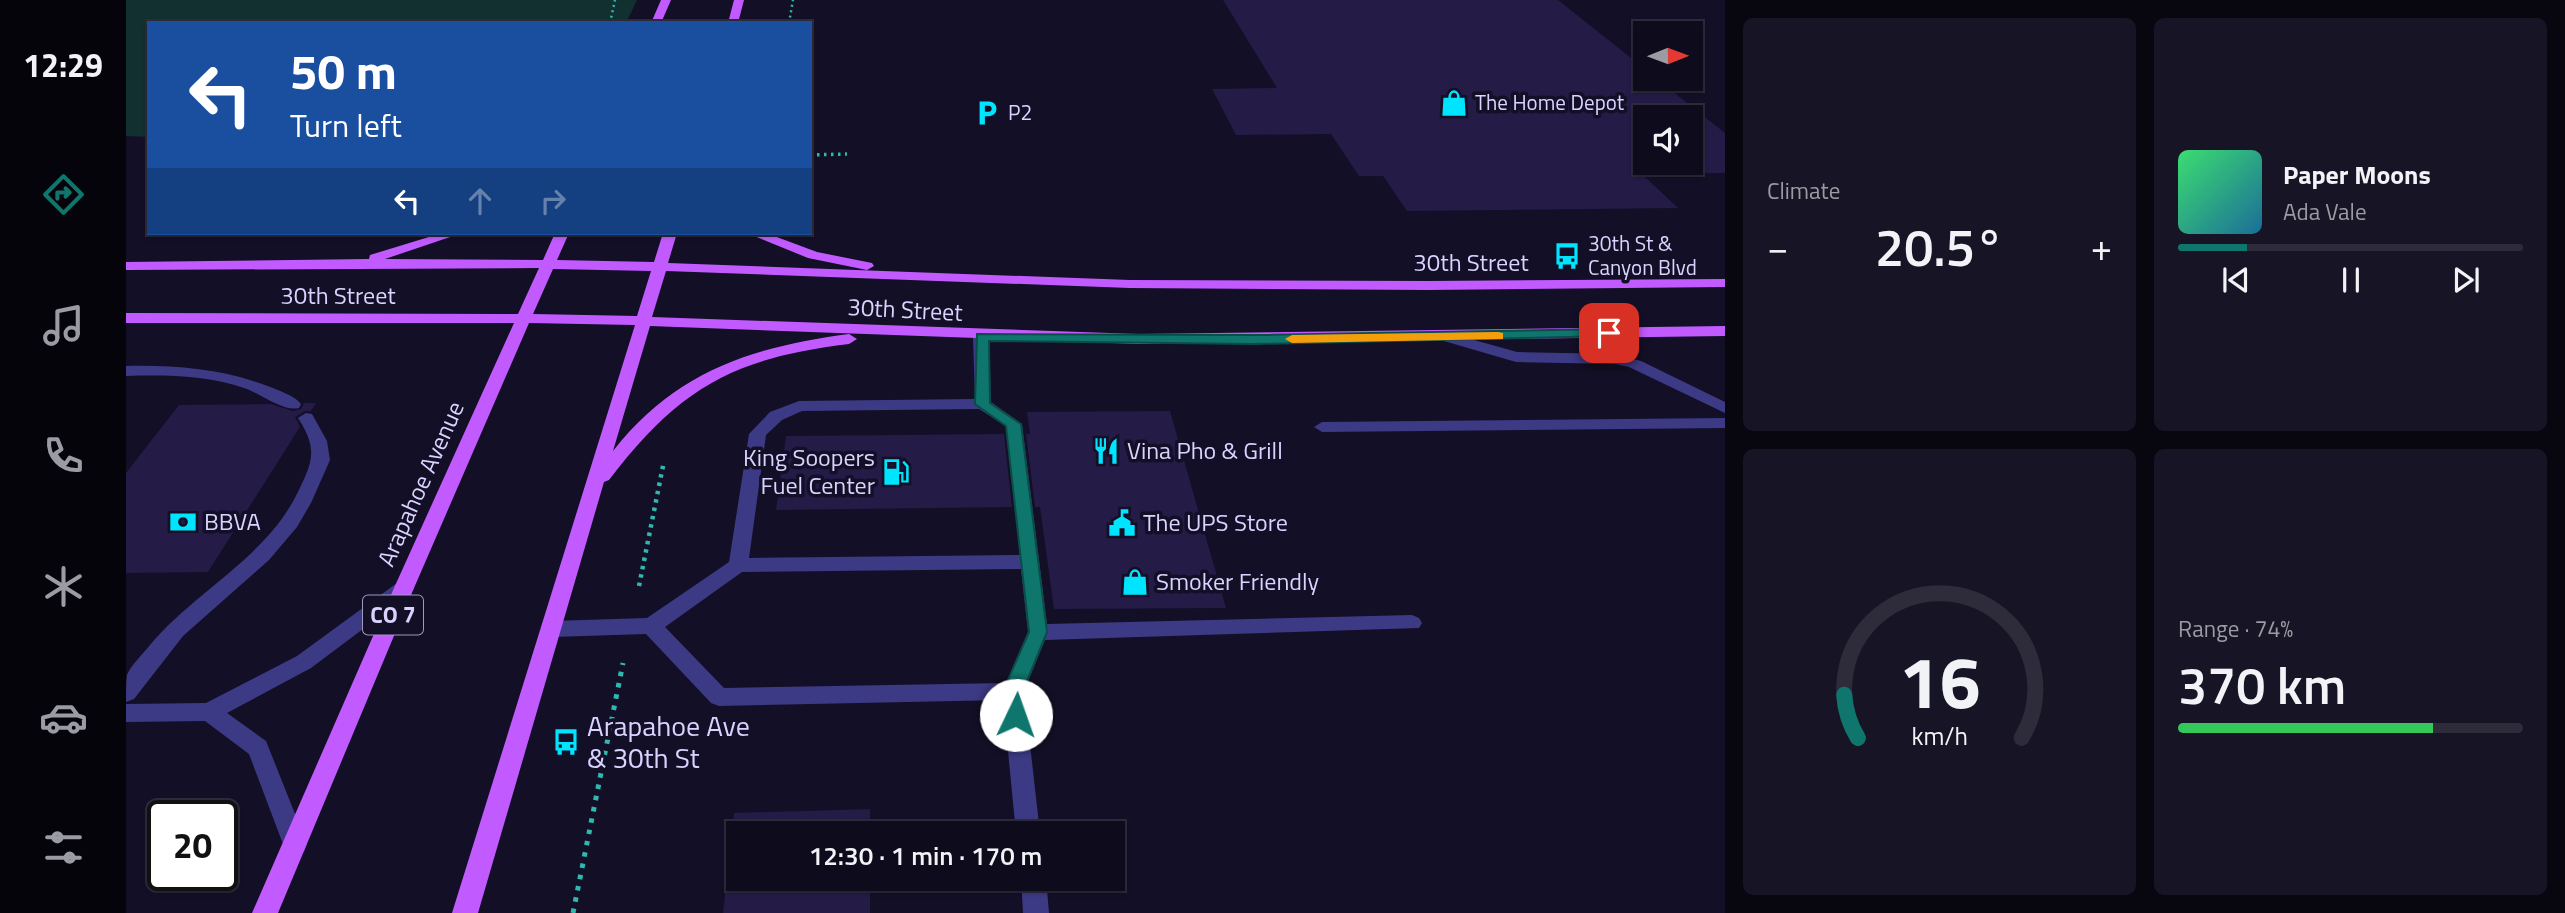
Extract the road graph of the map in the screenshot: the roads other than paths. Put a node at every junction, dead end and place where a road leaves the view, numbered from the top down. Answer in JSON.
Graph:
{"nodes":[{"id":1,"x":666,"y":0,"type":"edge"},
{"id":2,"x":739,"y":0,"type":"edge"},
{"id":3,"x":657,"y":21,"type":"edge"},
{"id":4,"x":734,"y":21,"type":"edge"},
{"id":5,"x":449,"y":235,"type":"edge"},
{"id":6,"x":561,"y":235,"type":"edge"},
{"id":7,"x":669,"y":235,"type":"edge"},
{"id":8,"x":759,"y":235,"type":"edge"},
{"id":9,"x":347,"y":264,"type":"junction"},
{"id":10,"x":548,"y":264,"type":"junction"},
{"id":11,"x":126,"y":266,"type":"edge"},
{"id":12,"x":660,"y":266,"type":"junction"},
{"id":13,"x":957,"y":280,"type":"junction"},
{"id":14,"x":1725,"y":283,"type":"edge"},
{"id":15,"x":126,"y":318,"type":"edge"},
{"id":16,"x":525,"y":319,"type":"junction"},
{"id":17,"x":643,"y":321,"type":"junction"},
{"id":18,"x":1725,"y":331,"type":"edge"},
{"id":19,"x":905,"y":334,"type":"junction"},
{"id":20,"x":982,"y":337,"type":"junction"},
{"id":21,"x":1449,"y":338,"type":"junction"},
{"id":22,"x":132,"y":370,"type":"edge"},
{"id":23,"x":983,"y":404,"type":"junction"},
{"id":24,"x":1725,"y":408,"type":"edge"},
{"id":25,"x":1725,"y":423,"type":"edge"},
{"id":26,"x":1322,"y":427,"type":"dead end"},
{"id":27,"x":592,"y":491,"type":"junction"},
{"id":28,"x":1030,"y":562,"type":"junction"},
{"id":29,"x":738,"y":565,"type":"junction"},
{"id":30,"x":404,"y":588,"type":"junction"},
{"id":31,"x":1412,"y":623,"type":"dead end"},
{"id":32,"x":652,"y":626,"type":"junction"},
{"id":33,"x":552,"y":629,"type":"junction"},
{"id":34,"x":1038,"y":632,"type":"junction"},
{"id":35,"x":1013,"y":691,"type":"junction"},
{"id":36,"x":126,"y":693,"type":"edge"},
{"id":37,"x":209,"y":712,"type":"junction"},
{"id":38,"x":126,"y":713,"type":"edge"},
{"id":39,"x":1027,"y":821,"type":"edge"},
{"id":40,"x":295,"y":844,"type":"junction"},
{"id":41,"x":1034,"y":891,"type":"edge"},
{"id":42,"x":265,"y":913,"type":"edge"},
{"id":43,"x":465,"y":913,"type":"edge"},
{"id":44,"x":1037,"y":913,"type":"edge"}],
"edges":[{"from":1,"to":3,"type":"main road"},
{"from":2,"to":4,"type":"main road"},
{"from":5,"to":9,"type":"main road"},
{"from":6,"to":10,"type":"main road","name":"Arapahoe Avenue","number":"CO 7"},
{"from":7,"to":12,"type":"main road"},
{"from":8,"to":13,"type":"main road"},
{"from":9,"to":10,"type":"main road","name":"30th Street"},
{"from":9,"to":11,"type":"main road","name":"30th Street"},
{"from":10,"to":12,"type":"main road","name":"30th Street"},
{"from":10,"to":16,"type":"main road","name":"Arapahoe Avenue","number":"CO 7"},
{"from":12,"to":13,"type":"main road","name":"30th Street"},
{"from":12,"to":17,"type":"main road"},
{"from":13,"to":14,"type":"main road","name":"30th Street"},
{"from":15,"to":16,"type":"main road","name":"30th Street"},
{"from":16,"to":17,"type":"main road","name":"30th Street"},
{"from":16,"to":30,"type":"main road","name":"Arapahoe Avenue","number":"CO 7"},
{"from":17,"to":19,"type":"main road","name":"30th Street"},
{"from":17,"to":27,"type":"main road"},
{"from":18,"to":21,"type":"main road","name":"30th Street"},
{"from":19,"to":20,"type":"main road","name":"30th Street"},
{"from":19,"to":27,"type":"main road"},
{"from":20,"to":21,"type":"main road","name":"30th Street"},
{"from":20,"to":23,"type":"lane"},
{"from":21,"to":24,"type":"lane"},
{"from":22,"to":36,"type":"lane"},
{"from":23,"to":28,"type":"lane"},
{"from":23,"to":29,"type":"lane"},
{"from":25,"to":26,"type":"lane"},
{"from":27,"to":33,"type":"main road"},
{"from":28,"to":29,"type":"lane"},
{"from":28,"to":34,"type":"lane"},
{"from":29,"to":32,"type":"lane"},
{"from":30,"to":37,"type":"lane"},
{"from":30,"to":40,"type":"main road","name":"Arapahoe Avenue","number":"CO 7"},
{"from":31,"to":34,"type":"lane"},
{"from":32,"to":33,"type":"lane"},
{"from":32,"to":35,"type":"lane"},
{"from":33,"to":43,"type":"main road"},
{"from":34,"to":35,"type":"lane"},
{"from":35,"to":39,"type":"lane"},
{"from":37,"to":38,"type":"lane"},
{"from":37,"to":40,"type":"lane"},
{"from":40,"to":42,"type":"main road","name":"Arapahoe Avenue","number":"CO 7"},
{"from":41,"to":44,"type":"lane"}]}
